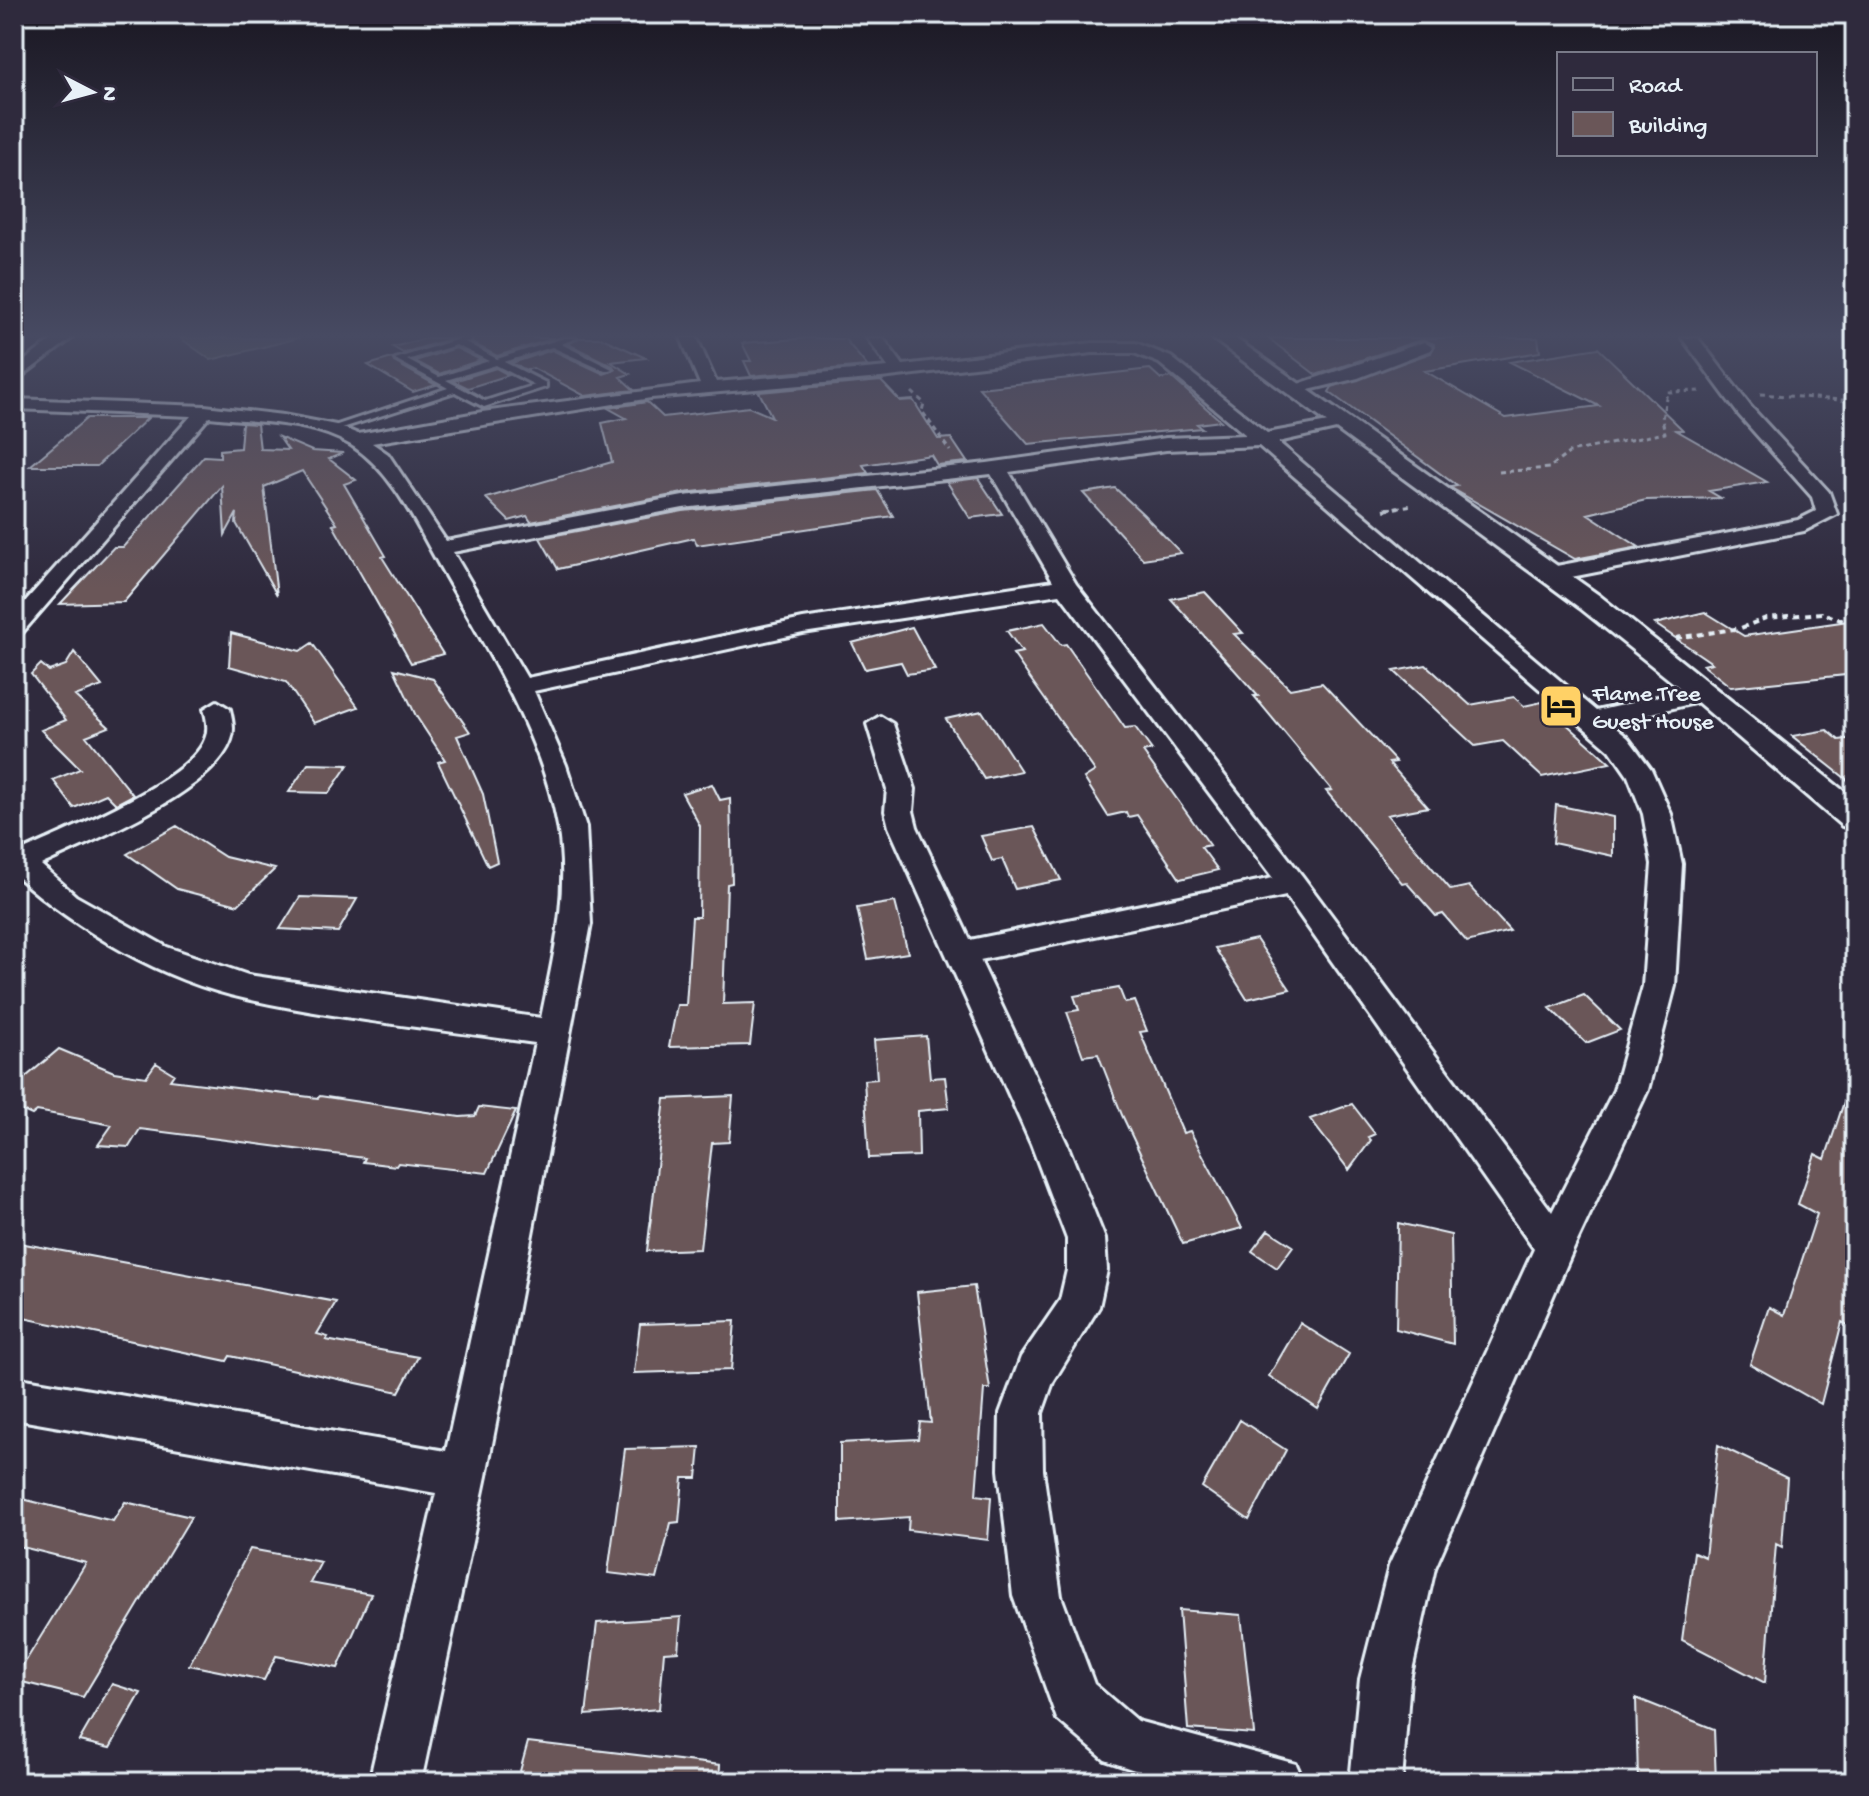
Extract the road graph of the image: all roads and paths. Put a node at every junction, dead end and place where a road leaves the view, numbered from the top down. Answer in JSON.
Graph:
{"nodes":[{"id":1,"x":195,"y":422,"type":"edge"},
{"id":2,"x":267,"y":422,"type":"edge"},
{"id":3,"x":375,"y":422,"type":"edge"},
{"id":4,"x":438,"y":422,"type":"edge"},
{"id":5,"x":929,"y":422,"type":"edge"},
{"id":6,"x":1240,"y":422,"type":"edge"},
{"id":7,"x":1663,"y":422,"type":"edge"},
{"id":8,"x":1756,"y":422,"type":"edge"},
{"id":9,"x":1339,"y":423,"type":"joint"},
{"id":10,"x":343,"y":435,"type":"junction"},
{"id":11,"x":1262,"y":440,"type":"junction"},
{"id":12,"x":992,"y":469,"type":"junction"},
{"id":13,"x":1499,"y":472,"type":"dead end"},
{"id":14,"x":1446,"y":500,"type":"junction"},
{"id":15,"x":1348,"y":515,"type":"junction"},
{"id":16,"x":441,"y":548,"type":"junction"},
{"id":17,"x":1551,"y":574,"type":"junction"},
{"id":18,"x":1066,"y":586,"type":"junction"},
{"id":19,"x":1855,"y":625,"type":"edge"},
{"id":20,"x":14,"y":628,"type":"edge"},
{"id":21,"x":1643,"y":643,"type":"junction"},
{"id":22,"x":520,"y":687,"type":"junction"},
{"id":23,"x":1706,"y":693,"type":"junction"},
{"id":24,"x":217,"y":709,"type":"dead end"},
{"id":25,"x":1590,"y":720,"type":"junction"},
{"id":26,"x":880,"y":724,"type":"dead end"},
{"id":27,"x":1855,"y":818,"type":"edge"},
{"id":28,"x":16,"y":861,"type":"edge"},
{"id":29,"x":1293,"y":884,"type":"junction"},
{"id":30,"x":961,"y":953,"type":"junction"},
{"id":31,"x":554,"y":1033,"type":"junction"},
{"id":32,"x":1555,"y":1246,"type":"junction"},
{"id":33,"x":14,"y":1398,"type":"edge"},
{"id":34,"x":464,"y":1476,"type":"junction"},
{"id":35,"x":395,"y":1782,"type":"edge"},
{"id":36,"x":1278,"y":1782,"type":"edge"},
{"id":37,"x":1376,"y":1782,"type":"edge"}],
"edges":[{"from":1,"to":20,"type":"street"},
{"from":2,"to":10,"type":"street"},
{"from":3,"to":10,"type":"lane"},
{"from":4,"to":10,"type":"street"},
{"from":5,"to":12,"type":"path"},
{"from":6,"to":11,"type":"street"},
{"from":7,"to":13,"type":"path"},
{"from":8,"to":17,"type":"street"},
{"from":9,"to":11,"type":"street"},
{"from":9,"to":14,"type":"street"},
{"from":10,"to":16,"type":"street"},
{"from":11,"to":12,"type":"street"},
{"from":11,"to":15,"type":"street"},
{"from":12,"to":16,"type":"street"},
{"from":12,"to":18,"type":"street"},
{"from":14,"to":15,"type":"path"},
{"from":14,"to":17,"type":"street"},
{"from":15,"to":25,"type":"street"},
{"from":16,"to":22,"type":"street"},
{"from":17,"to":21,"type":"street"},
{"from":18,"to":22,"type":"street"},
{"from":18,"to":29,"type":"street"},
{"from":19,"to":21,"type":"path"},
{"from":21,"to":23,"type":"street"},
{"from":22,"to":31,"type":"street"},
{"from":23,"to":25,"type":"street"},
{"from":23,"to":27,"type":"street"},
{"from":24,"to":28,"type":"street"},
{"from":25,"to":32,"type":"street"},
{"from":26,"to":30,"type":"street"},
{"from":28,"to":31,"type":"street"},
{"from":29,"to":30,"type":"street"},
{"from":29,"to":32,"type":"street"},
{"from":30,"to":36,"type":"street"},
{"from":31,"to":34,"type":"street"},
{"from":32,"to":37,"type":"street"},
{"from":33,"to":34,"type":"street"},
{"from":34,"to":35,"type":"street"}]}
